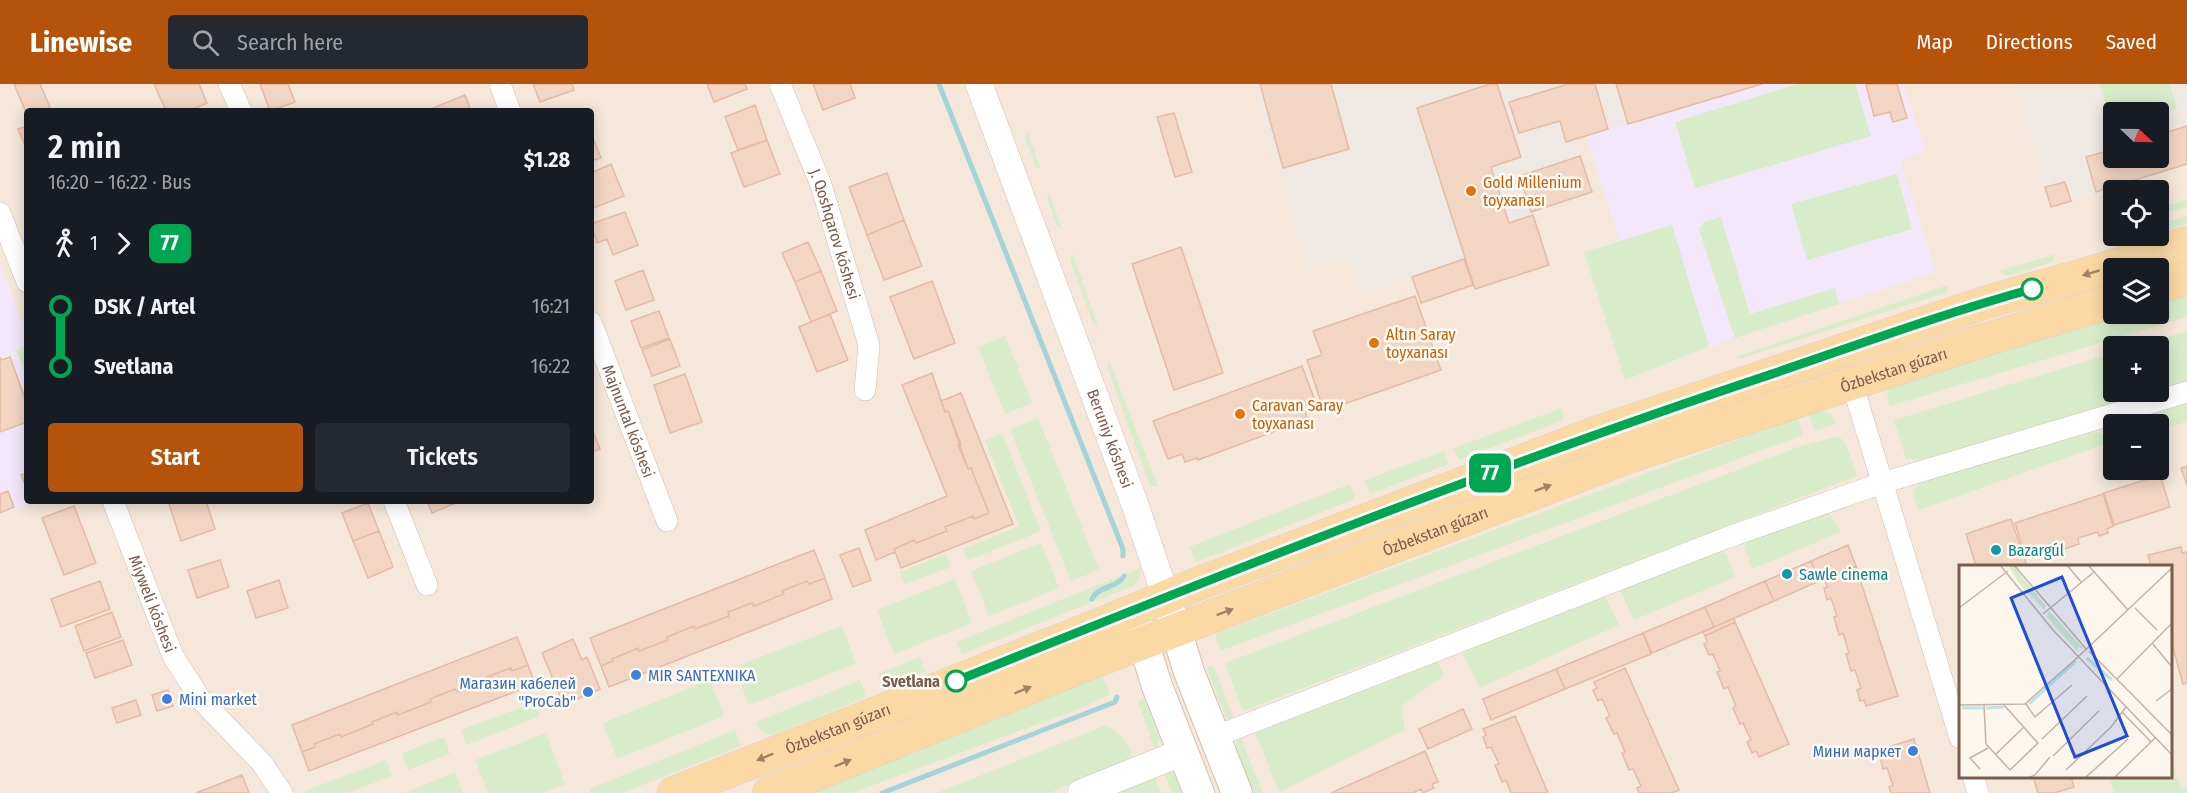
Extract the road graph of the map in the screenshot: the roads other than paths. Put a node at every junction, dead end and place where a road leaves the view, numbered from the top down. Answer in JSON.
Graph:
{"nodes":[{"id":1,"x":229,"y":84,"type":"edge"},
{"id":2,"x":500,"y":84,"type":"edge"},
{"id":3,"x":780,"y":84,"type":"edge"},
{"id":4,"x":979,"y":84,"type":"edge"},
{"id":5,"x":240,"y":108,"type":"edge"},
{"id":6,"x":509,"y":108,"type":"edge"},
{"id":7,"x":0,"y":213,"type":"edge"},
{"id":8,"x":2187,"y":243,"type":"edge"},
{"id":9,"x":24,"y":274,"type":"edge"},
{"id":10,"x":2187,"y":278,"type":"edge"},
{"id":11,"x":2169,"y":284,"type":"edge"},
{"id":12,"x":2103,"y":304,"type":"edge"},
{"id":13,"x":594,"y":330,"type":"edge"},
{"id":14,"x":1852,"y":383,"type":"junction"},
{"id":15,"x":865,"y":390,"type":"dead end"},
{"id":16,"x":2187,"y":392,"type":"edge"},
{"id":17,"x":1882,"y":483,"type":"junction"},
{"id":18,"x":114,"y":504,"type":"edge"},
{"id":19,"x":395,"y":504,"type":"edge"},
{"id":20,"x":667,"y":521,"type":"dead end"},
{"id":21,"x":427,"y":585,"type":"dead end"},
{"id":22,"x":1166,"y":597,"type":"junction"},
{"id":23,"x":1133,"y":610,"type":"junction"},
{"id":24,"x":1176,"y":631,"type":"junction"},
{"id":25,"x":1143,"y":643,"type":"junction"},
{"id":26,"x":1189,"y":672,"type":"junction"},
{"id":27,"x":1157,"y":686,"type":"junction"},
{"id":28,"x":1959,"y":735,"type":"edge"},
{"id":29,"x":1214,"y":737,"type":"junction"},
{"id":30,"x":1183,"y":752,"type":"junction"},
{"id":31,"x":1973,"y":778,"type":"edge"},
{"id":32,"x":282,"y":793,"type":"edge"},
{"id":33,"x":674,"y":793,"type":"edge"},
{"id":34,"x":769,"y":793,"type":"edge"},
{"id":35,"x":1081,"y":793,"type":"edge"},
{"id":36,"x":1199,"y":793,"type":"edge"},
{"id":37,"x":1237,"y":793,"type":"edge"},
{"id":38,"x":1978,"y":793,"type":"edge"}],
"edges":[{"from":1,"to":5,"type":"street"},
{"from":2,"to":6,"type":"street"},
{"from":3,"to":15,"type":"street","name":"J. Qoshqarov kóshesi"},
{"from":4,"to":22,"type":"street","name":"Beruniy kóshesi"},
{"from":7,"to":9,"type":"street"},
{"from":8,"to":22,"type":"main road","name":"Ózbekstan gúzarı","one_way":true},
{"from":10,"to":11,"type":"main road"},
{"from":12,"to":14,"type":"main road","name":"Ózbekstan gúzarı"},
{"from":13,"to":20,"type":"street","name":"Majnuntal kóshesi"},
{"from":14,"to":17,"type":"street"},
{"from":24,"to":14,"type":"main road","name":"Ózbekstan gúzarı","one_way":true},
{"from":16,"to":17,"type":"street"},
{"from":17,"to":28,"type":"street"},
{"from":17,"to":29,"type":"street"},
{"from":18,"to":32,"type":"street","name":"Miyweli kóshesi"},
{"from":19,"to":21,"type":"street"},
{"from":22,"to":23,"type":"main road","name":"Ózbekstan gúzarı"},
{"from":22,"to":24,"type":"main road","name":"Beruniy kóshesi"},
{"from":23,"to":25,"type":"main road"},
{"from":23,"to":33,"type":"main road","name":"Ózbekstan gúzarı","one_way":true},
{"from":24,"to":25,"type":"main road","name":"Ózbekstan gúzarı"},
{"from":24,"to":26,"type":"main road","name":"Beruniy kóshesi"},
{"from":25,"to":27,"type":"main road"},
{"from":34,"to":25,"type":"main road","name":"Ózbekstan gúzarı","one_way":true},
{"from":26,"to":27,"type":"main road"},
{"from":26,"to":29,"type":"main road","name":"Beruniy kóshesi"},
{"from":27,"to":30,"type":"main road"},
{"from":29,"to":37,"type":"main road","name":"Beruniy kóshesi"},
{"from":30,"to":35,"type":"street"},
{"from":30,"to":36,"type":"main road"},
{"from":31,"to":38,"type":"street"}]}
